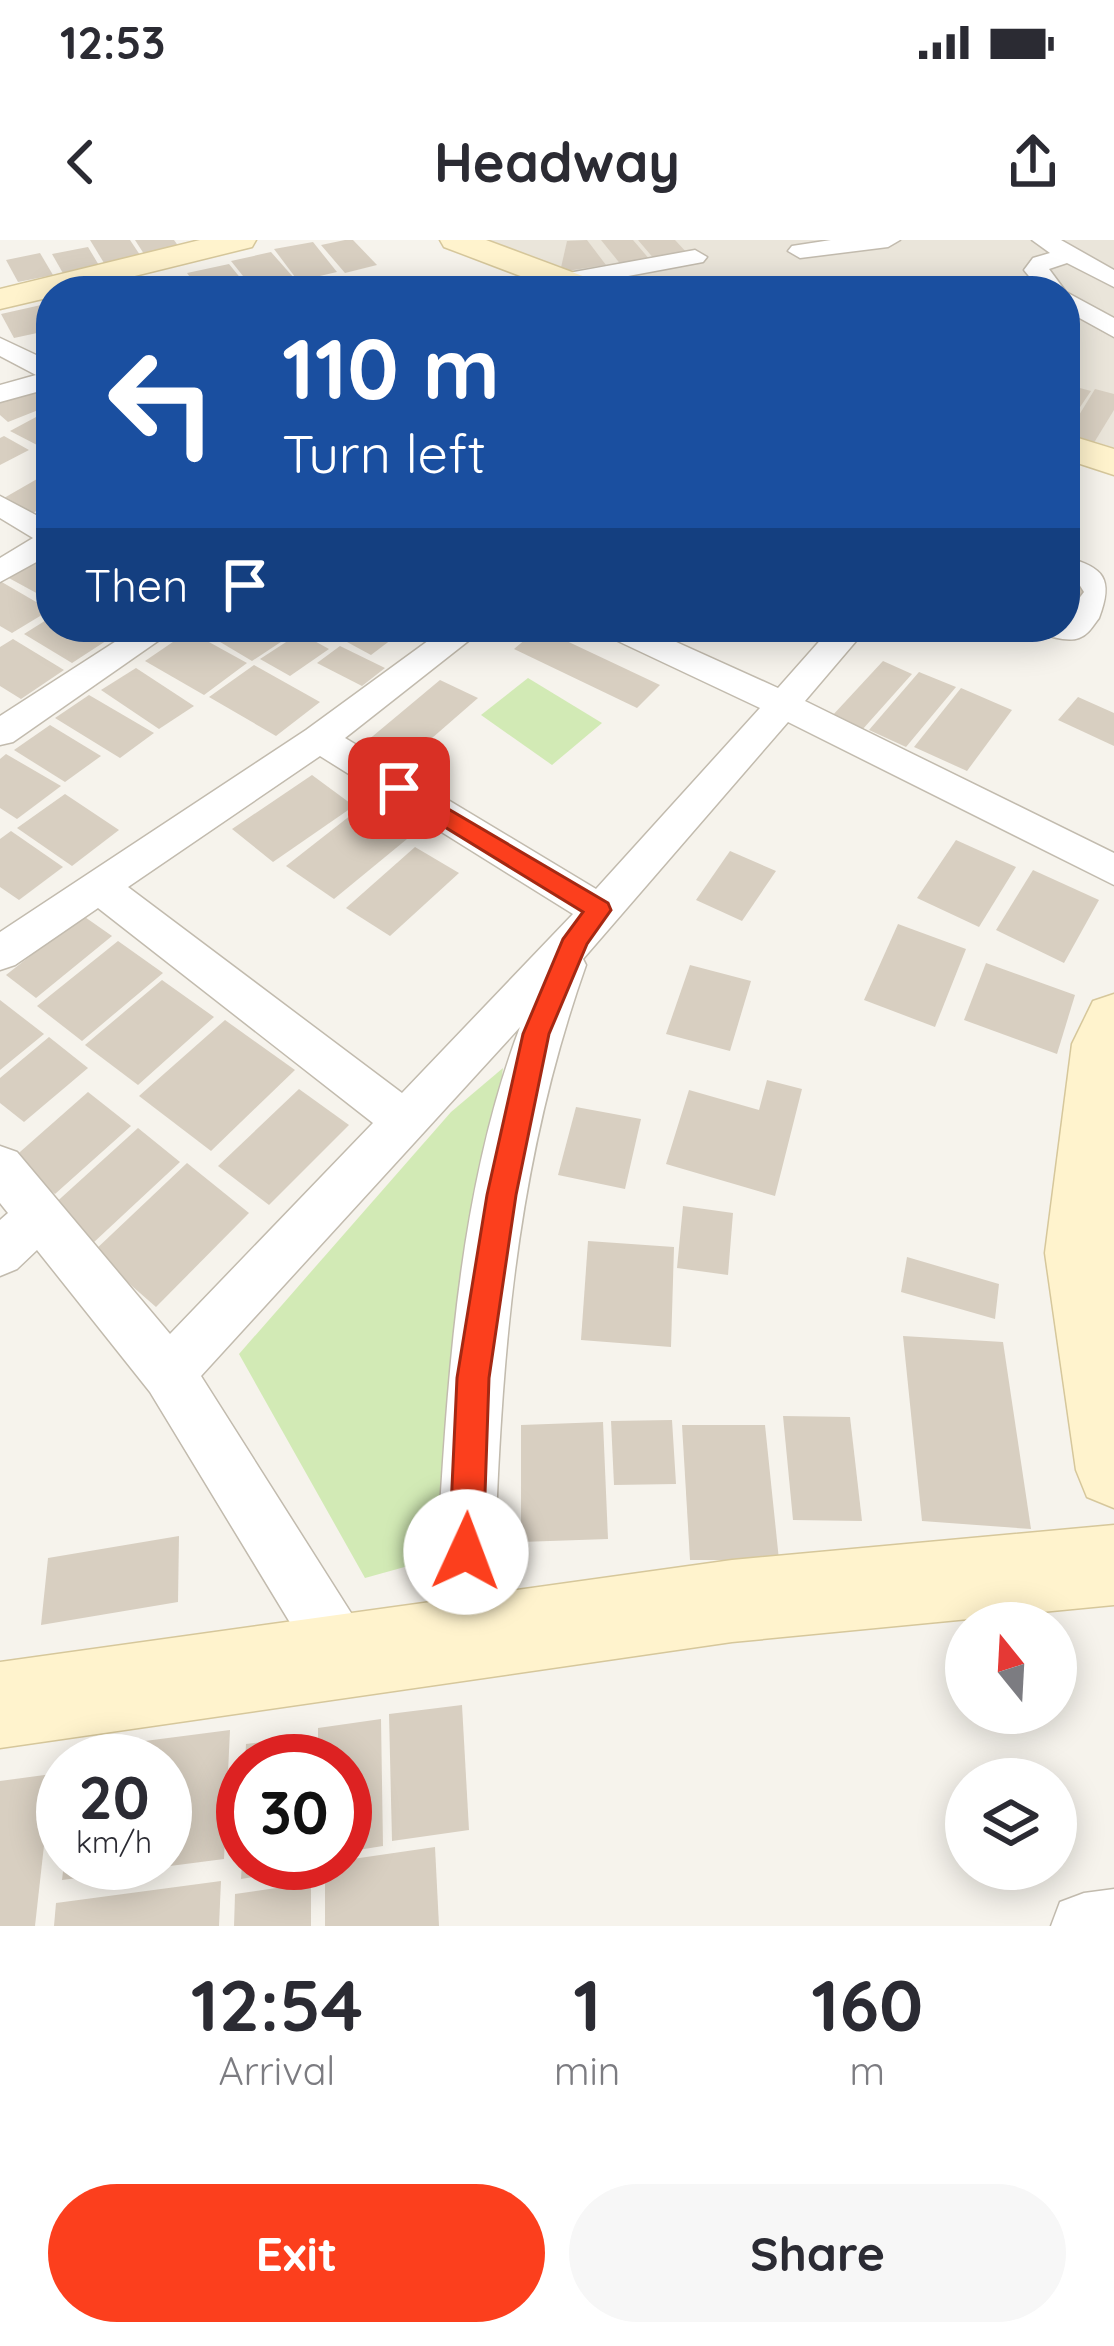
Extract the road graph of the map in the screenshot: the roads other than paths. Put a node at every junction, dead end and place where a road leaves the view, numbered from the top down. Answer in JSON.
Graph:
{"nodes":[{"id":1,"x":239,"y":240,"type":"edge"},
{"id":2,"x":456,"y":240,"type":"edge"},
{"id":3,"x":888,"y":240,"type":"edge"},
{"id":4,"x":1044,"y":240,"type":"edge"},
{"id":5,"x":800,"y":251,"type":"dead end"},
{"id":6,"x":1069,"y":255,"type":"junction"},
{"id":7,"x":695,"y":257,"type":"dead end"},
{"id":8,"x":93,"y":276,"type":"edge"},
{"id":9,"x":552,"y":276,"type":"edge"},
{"id":10,"x":619,"y":276,"type":"edge"},
{"id":11,"x":1041,"y":276,"type":"edge"},
{"id":12,"x":1114,"y":280,"type":"edge"},
{"id":13,"x":36,"y":290,"type":"edge"},
{"id":14,"x":0,"y":299,"type":"edge"},
{"id":15,"x":1080,"y":308,"type":"edge"},
{"id":16,"x":1114,"y":329,"type":"edge"},
{"id":17,"x":0,"y":346,"type":"edge"},
{"id":18,"x":36,"y":367,"type":"edge"},
{"id":19,"x":36,"y":381,"type":"edge"},
{"id":20,"x":0,"y":394,"type":"edge"},
{"id":21,"x":1080,"y":451,"type":"edge"},
{"id":22,"x":1114,"y":463,"type":"edge"},
{"id":23,"x":0,"y":505,"type":"edge"},
{"id":24,"x":36,"y":529,"type":"edge"},
{"id":25,"x":36,"y":549,"type":"edge"},
{"id":26,"x":0,"y":572,"type":"edge"},
{"id":27,"x":1080,"y":573,"type":"edge"},
{"id":28,"x":1080,"y":620,"type":"edge"},
{"id":29,"x":137,"y":642,"type":"edge"},
{"id":30,"x":449,"y":642,"type":"edge"},
{"id":31,"x":648,"y":642,"type":"edge"},
{"id":32,"x":837,"y":642,"type":"edge"},
{"id":33,"x":782,"y":704,"type":"junction"},
{"id":34,"x":0,"y":733,"type":"edge"},
{"id":35,"x":320,"y":739,"type":"junction"},
{"id":36,"x":1114,"y":870,"type":"edge"},
{"id":37,"x":100,"y":888,"type":"junction"},
{"id":38,"x":587,"y":924,"type":"junction"},
{"id":39,"x":0,"y":953,"type":"edge"},
{"id":40,"x":1114,"y":1019,"type":"edge"},
{"id":41,"x":405,"y":1121,"type":"junction"},
{"id":42,"x":0,"y":1167,"type":"edge"},
{"id":43,"x":40,"y":1214,"type":"junction"},
{"id":44,"x":0,"y":1253,"type":"edge"},
{"id":45,"x":1097,"y":1258,"type":"edge"},
{"id":46,"x":169,"y":1372,"type":"junction"},
{"id":47,"x":1114,"y":1470,"type":"edge"},
{"id":48,"x":1114,"y":1565,"type":"edge"},
{"id":49,"x":462,"y":1640,"type":"junction"},
{"id":50,"x":344,"y":1656,"type":"junction"},
{"id":51,"x":0,"y":1705,"type":"edge"},
{"id":52,"x":1114,"y":1922,"type":"edge"},
{"id":53,"x":1086,"y":1926,"type":"edge"}],
"edges":[{"from":1,"to":8,"type":"street"},
{"from":2,"to":9,"type":"street"},
{"from":3,"to":5,"type":"street"},
{"from":4,"to":6,"type":"street"},
{"from":6,"to":11,"type":"street"},
{"from":6,"to":12,"type":"street"},
{"from":7,"to":10,"type":"street"},
{"from":13,"to":14,"type":"street"},
{"from":15,"to":16,"type":"street"},
{"from":17,"to":18,"type":"street"},
{"from":19,"to":20,"type":"street"},
{"from":21,"to":22,"type":"street"},
{"from":23,"to":24,"type":"street"},
{"from":25,"to":26,"type":"street"},
{"from":27,"to":28,"type":"street"},
{"from":29,"to":34,"type":"street"},
{"from":30,"to":35,"type":"street"},
{"from":31,"to":33,"type":"street"},
{"from":32,"to":33,"type":"street"},
{"from":33,"to":36,"type":"street"},
{"from":33,"to":38,"type":"street"},
{"from":35,"to":37,"type":"street"},
{"from":35,"to":38,"type":"street"},
{"from":37,"to":39,"type":"street"},
{"from":37,"to":41,"type":"street"},
{"from":38,"to":41,"type":"street"},
{"from":38,"to":49,"type":"street"},
{"from":40,"to":45,"type":"street"},
{"from":41,"to":46,"type":"street"},
{"from":42,"to":43,"type":"street"},
{"from":43,"to":44,"type":"street"},
{"from":43,"to":46,"type":"street"},
{"from":45,"to":47,"type":"street"},
{"from":46,"to":50,"type":"street"},
{"from":48,"to":49,"type":"street"},
{"from":49,"to":50,"type":"street"},
{"from":50,"to":51,"type":"street"},
{"from":52,"to":53,"type":"street"}]}
